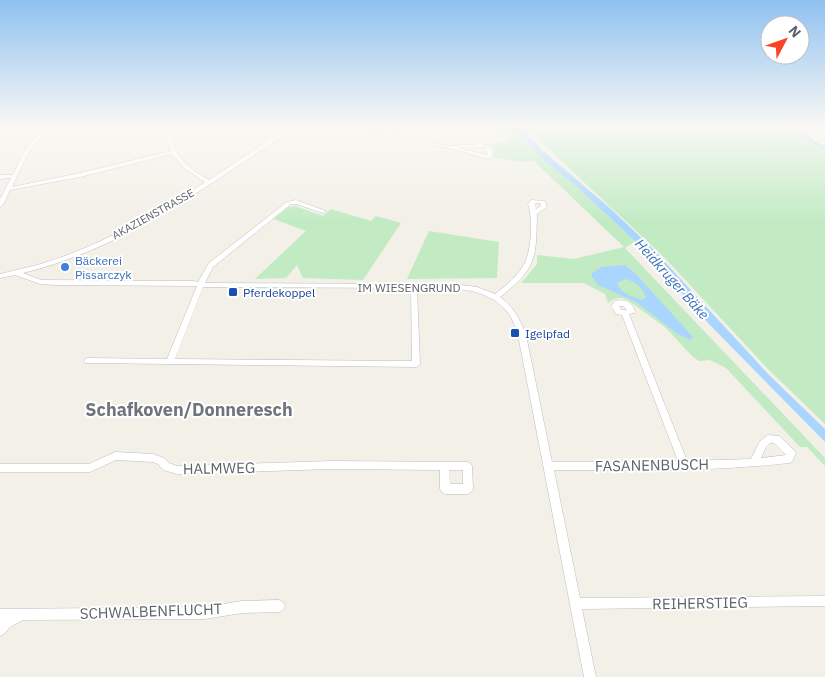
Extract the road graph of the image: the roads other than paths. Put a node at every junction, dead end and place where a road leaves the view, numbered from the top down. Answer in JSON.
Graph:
{"nodes":[{"id":1,"x":24,"y":158,"type":"edge"},
{"id":2,"x":150,"y":158,"type":"edge"},
{"id":3,"x":178,"y":158,"type":"edge"},
{"id":4,"x":246,"y":158,"type":"edge"},
{"id":5,"x":15,"y":176,"type":"junction"},
{"id":6,"x":0,"y":177,"type":"edge"},
{"id":7,"x":209,"y":182,"type":"junction"},
{"id":8,"x":9,"y":189,"type":"junction"},
{"id":9,"x":0,"y":191,"type":"edge"},
{"id":10,"x":0,"y":205,"type":"edge"},
{"id":11,"x":323,"y":212,"type":"dead end"},
{"id":12,"x":534,"y":213,"type":"dead end"},
{"id":13,"x":17,"y":273,"type":"junction"},
{"id":14,"x":0,"y":276,"type":"edge"},
{"id":15,"x":201,"y":286,"type":"junction"},
{"id":16,"x":414,"y":286,"type":"junction"},
{"id":17,"x":496,"y":297,"type":"junction"},
{"id":18,"x":625,"y":313,"type":"dead end"},
{"id":19,"x":88,"y":361,"type":"dead end"},
{"id":20,"x":170,"y":361,"type":"junction"},
{"id":21,"x":754,"y":463,"type":"dead end"},
{"id":22,"x":684,"y":465,"type":"junction"},
{"id":23,"x":444,"y":466,"type":"dead end"},
{"id":24,"x":549,"y":466,"type":"junction"},
{"id":25,"x":0,"y":468,"type":"edge"},
{"id":26,"x":825,"y":601,"type":"edge"},
{"id":27,"x":575,"y":604,"type":"junction"},
{"id":28,"x":279,"y":606,"type":"dead end"},
{"id":29,"x":0,"y":614,"type":"edge"},
{"id":30,"x":22,"y":614,"type":"junction"},
{"id":31,"x":0,"y":630,"type":"edge"},
{"id":32,"x":590,"y":677,"type":"edge"}],
"edges":[{"from":1,"to":5,"type":"street"},
{"from":2,"to":8,"type":"street"},
{"from":3,"to":7,"type":"street"},
{"from":4,"to":7,"type":"street","name":"AKAZIENSTRASSE"},
{"from":5,"to":6,"type":"street"},
{"from":5,"to":8,"type":"street"},
{"from":7,"to":13,"type":"street","name":"AKAZIENSTRASSE"},
{"from":8,"to":9,"type":"street"},
{"from":8,"to":10,"type":"street"},
{"from":11,"to":15,"type":"street"},
{"from":12,"to":17,"type":"street"},
{"from":13,"to":14,"type":"street","name":"AKAZIENSTRASSE"},
{"from":13,"to":15,"type":"street","name":"IM WIESENGRUND"},
{"from":15,"to":16,"type":"street","name":"IM WIESENGRUND"},
{"from":15,"to":20,"type":"street"},
{"from":16,"to":17,"type":"street","name":"IM WIESENGRUND"},
{"from":16,"to":20,"type":"street"},
{"from":17,"to":24,"type":"street","name":"IM WIESENGRUND"},
{"from":18,"to":22,"type":"street"},
{"from":19,"to":20,"type":"street"},
{"from":21,"to":22,"type":"street","name":"FASANENBUSCH"},
{"from":22,"to":24,"type":"street","name":"FASANENBUSCH"},
{"from":23,"to":25,"type":"street","name":"HALMWEG"},
{"from":24,"to":27,"type":"street","name":"IM WIESENGRUND"},
{"from":26,"to":27,"type":"street","name":"REIHERSTIEG"},
{"from":27,"to":32,"type":"street","name":"IM WIESENGRUND"},
{"from":28,"to":30,"type":"street","name":"SCHWALBENFLUCHT"},
{"from":29,"to":30,"type":"street","name":"SCHWALBENFLUCHT"},
{"from":30,"to":31,"type":"street"}]}
